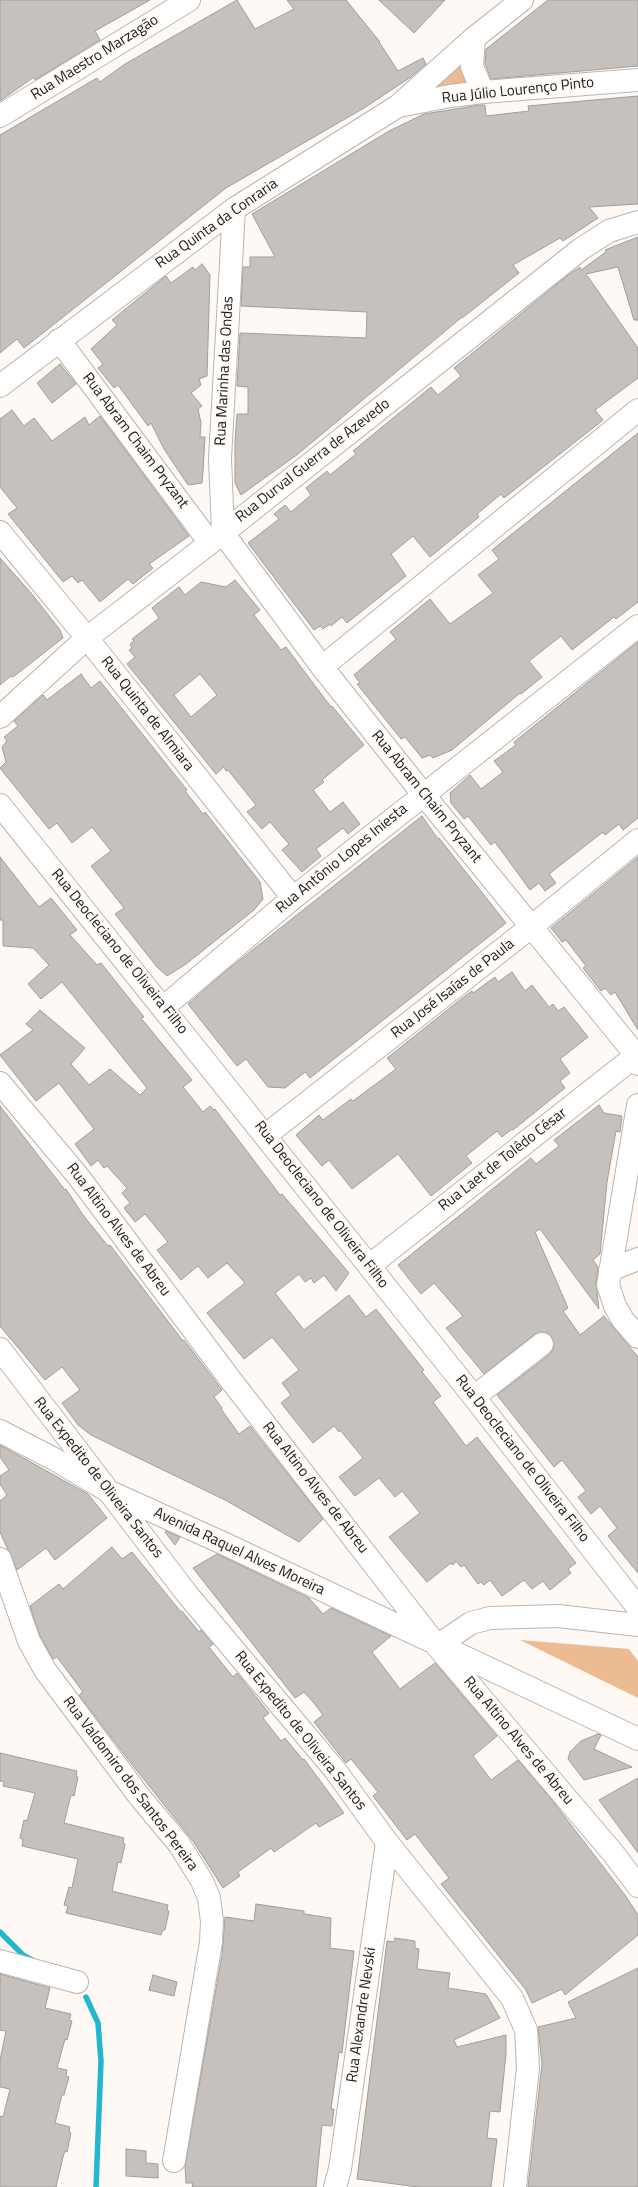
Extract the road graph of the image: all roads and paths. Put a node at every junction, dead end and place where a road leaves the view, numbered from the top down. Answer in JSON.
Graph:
{"nodes":[{"id":1,"x":189,"y":0,"type":"edge"},
{"id":2,"x":522,"y":0,"type":"edge"},
{"id":3,"x":474,"y":38,"type":"junction"},
{"id":4,"x":638,"y":80,"type":"edge"},
{"id":5,"x":483,"y":92,"type":"junction"},
{"id":6,"x":398,"y":106,"type":"junction"},
{"id":7,"x":0,"y":116,"type":"edge"},
{"id":8,"x":234,"y":209,"type":"junction"},
{"id":9,"x":638,"y":222,"type":"edge"},
{"id":10,"x":59,"y":340,"type":"junction"},
{"id":11,"x":0,"y":386,"type":"edge"},
{"id":12,"x":638,"y":410,"type":"edge"},
{"id":13,"x":0,"y":532,"type":"edge"},
{"id":14,"x":217,"y":538,"type":"junction"},
{"id":15,"x":638,"y":626,"type":"edge"},
{"id":16,"x":87,"y":638,"type":"junction"},
{"id":17,"x":322,"y":667,"type":"junction"},
{"id":18,"x":0,"y":717,"type":"edge"},
{"id":19,"x":423,"y":794,"type":"junction"},
{"id":20,"x":0,"y":805,"type":"edge"},
{"id":21,"x":638,"y":840,"type":"edge"},
{"id":22,"x":293,"y":898,"type":"junction"},
{"id":23,"x":531,"y":927,"type":"junction"},
{"id":24,"x":164,"y":1007,"type":"junction"},
{"id":25,"x":637,"y":1058,"type":"edge"},
{"id":26,"x":0,"y":1083,"type":"edge"},
{"id":27,"x":638,"y":1105,"type":"edge"},
{"id":28,"x":266,"y":1135,"type":"junction"},
{"id":29,"x":638,"y":1258,"type":"edge"},
{"id":30,"x":368,"y":1266,"type":"junction"},
{"id":31,"x":610,"y":1270,"type":"junction"},
{"id":32,"x":638,"y":1337,"type":"edge"},
{"id":33,"x":542,"y":1344,"type":"dead end"},
{"id":34,"x":0,"y":1350,"type":"edge"},
{"id":35,"x":474,"y":1397,"type":"junction"},
{"id":36,"x":0,"y":1431,"type":"edge"},
{"id":37,"x":110,"y":1492,"type":"junction"},
{"id":38,"x":0,"y":1559,"type":"edge"},
{"id":39,"x":638,"y":1608,"type":"edge"},
{"id":40,"x":638,"y":1625,"type":"edge"},
{"id":41,"x":437,"y":1646,"type":"junction"},
{"id":42,"x":638,"y":1739,"type":"edge"},
{"id":43,"x":387,"y":1842,"type":"junction"},
{"id":44,"x":638,"y":1886,"type":"edge"},
{"id":45,"x":0,"y":1961,"type":"edge"},
{"id":46,"x":77,"y":1982,"type":"dead end"},
{"id":47,"x":174,"y":2161,"type":"dead end"},
{"id":48,"x":335,"y":2187,"type":"edge"},
{"id":49,"x":515,"y":2187,"type":"edge"}],
"edges":[{"from":1,"to":7,"type":"street","name":"Rua Maestro Marzagão"},
{"from":2,"to":3,"type":"street","name":"Rua Quinta da Conraria"},
{"from":3,"to":5,"type":"street"},
{"from":3,"to":6,"type":"street","name":"Rua Quinta da Conraria"},
{"from":4,"to":5,"type":"street","name":"Rua Júlio Lourenço Pinto"},
{"from":5,"to":6,"type":"street","name":"Rua Júlio Lourenço Pinto"},
{"from":6,"to":8,"type":"street","name":"Rua Quinta da Conraria"},
{"from":8,"to":10,"type":"street","name":"Rua Quinta da Conraria"},
{"from":8,"to":14,"type":"street","name":"Rua Marinha das Ondas"},
{"from":9,"to":14,"type":"street","name":"Rua Durval Guerra de Azevedo"},
{"from":10,"to":11,"type":"street","name":"Rua Quinta da Conraria"},
{"from":10,"to":14,"type":"street","name":"Rua Abram Chaim Pryzant"},
{"from":12,"to":17,"type":"street"},
{"from":13,"to":16,"type":"street","name":"Rua Quinta de Almiara"},
{"from":14,"to":16,"type":"street","name":"Rua Durval Guerra de Azevedo"},
{"from":14,"to":17,"type":"street","name":"Rua Abram Chaim Pryzant"},
{"from":15,"to":19,"type":"street","name":"Rua Antônio Lopes Iniesta"},
{"from":16,"to":18,"type":"street","name":"Rua Durval Guerra de Azevedo"},
{"from":16,"to":22,"type":"street","name":"Rua Quinta de Almiara"},
{"from":17,"to":19,"type":"street","name":"Rua Abram Chaim Pryzant"},
{"from":19,"to":22,"type":"street","name":"Rua Antônio Lopes Iniesta"},
{"from":19,"to":23,"type":"street","name":"Rua Abram Chaim Pryzant"},
{"from":20,"to":24,"type":"street","name":"Rua Deocleciano de Oliveira Filho"},
{"from":21,"to":23,"type":"street","name":"Rua José Isaías de Paula"},
{"from":22,"to":24,"type":"street","name":"Rua Antônio Lopes Iniesta"},
{"from":23,"to":25,"type":"street","name":"Rua Abram Chaim Pryzant"},
{"from":23,"to":28,"type":"street","name":"Rua José Isaías de Paula"},
{"from":24,"to":28,"type":"street","name":"Rua Deocleciano de Oliveira Filho"},
{"from":25,"to":30,"type":"street","name":"Rua Laet de Tolêdo César"},
{"from":26,"to":41,"type":"street","name":"Rua Altino Alves de Abreu"},
{"from":27,"to":31,"type":"street"},
{"from":28,"to":30,"type":"street","name":"Rua Deocleciano de Oliveira Filho"},
{"from":29,"to":31,"type":"street"},
{"from":30,"to":35,"type":"street","name":"Rua Deocleciano de Oliveira Filho"},
{"from":31,"to":32,"type":"street"},
{"from":33,"to":35,"type":"street"},
{"from":34,"to":37,"type":"street","name":"Rua Expedito de Oliveira Santos"},
{"from":35,"to":39,"type":"street","name":"Rua Deocleciano de Oliveira Filho"},
{"from":36,"to":37,"type":"street","name":"Avenida Raquel Alves Moreira"},
{"from":37,"to":41,"type":"street","name":"Avenida Raquel Alves Moreira"},
{"from":37,"to":43,"type":"street","name":"Rua Expedito de Oliveira Santos"},
{"from":38,"to":47,"type":"street","name":"Rua Valdomiro dos Santos Pereira"},
{"from":40,"to":41,"type":"street"},
{"from":41,"to":42,"type":"street","name":"Avenida Raquel Alves Moreira"},
{"from":41,"to":44,"type":"street","name":"Rua Altino Alves de Abreu"},
{"from":43,"to":48,"type":"street","name":"Rua Alexandre Nevski"},
{"from":43,"to":49,"type":"street","name":"Rua Expedito de Oliveira Santos"},
{"from":45,"to":46,"type":"street"}]}
